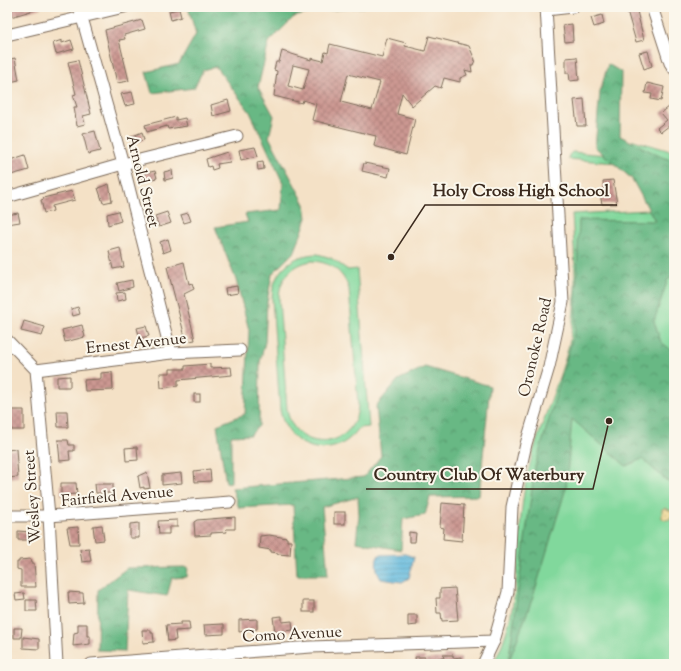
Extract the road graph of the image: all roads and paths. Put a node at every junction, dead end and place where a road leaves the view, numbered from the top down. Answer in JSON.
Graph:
{"nodes":[{"id":1,"x":79,"y":7,"type":"edge"},
{"id":2,"x":124,"y":7,"type":"edge"},
{"id":3,"x":573,"y":7,"type":"edge"},
{"id":4,"x":652,"y":7,"type":"edge"},
{"id":5,"x":546,"y":8,"type":"edge"},
{"id":6,"x":83,"y":18,"type":"junction"},
{"id":7,"x":7,"y":35,"type":"edge"},
{"id":8,"x":674,"y":69,"type":"edge"},
{"id":9,"x":237,"y":136,"type":"dead end"},
{"id":10,"x":124,"y":164,"type":"junction"},
{"id":11,"x":7,"y":197,"type":"edge"},
{"id":12,"x":7,"y":340,"type":"edge"},
{"id":13,"x":240,"y":350,"type":"dead end"},
{"id":14,"x":171,"y":353,"type":"junction"},
{"id":15,"x":36,"y":370,"type":"junction"},
{"id":16,"x":230,"y":502,"type":"dead end"},
{"id":17,"x":7,"y":516,"type":"edge"},
{"id":18,"x":49,"y":516,"type":"junction"},
{"id":19,"x":494,"y":641,"type":"junction"},
{"id":20,"x":57,"y":664,"type":"edge"},
{"id":21,"x":91,"y":664,"type":"edge"},
{"id":22,"x":483,"y":664,"type":"edge"}],
"edges":[{"from":1,"to":6,"type":"street","name":"Arnold Street"},
{"from":2,"to":6,"type":"street"},
{"from":3,"to":5,"type":"street"},
{"from":4,"to":8,"type":"street"},
{"from":5,"to":19,"type":"street","name":"Oronoke Road"},
{"from":6,"to":7,"type":"street"},
{"from":6,"to":10,"type":"street","name":"Arnold Street"},
{"from":9,"to":10,"type":"street"},
{"from":10,"to":11,"type":"street"},
{"from":10,"to":14,"type":"street","name":"Arnold Street"},
{"from":12,"to":15,"type":"street"},
{"from":13,"to":14,"type":"street","name":"Ernest Avenue"},
{"from":14,"to":15,"type":"street","name":"Ernest Avenue"},
{"from":15,"to":18,"type":"street","name":"Wesley Street"},
{"from":16,"to":18,"type":"street","name":"Fairfield Avenue"},
{"from":17,"to":18,"type":"street","name":"Fairfield Avenue"},
{"from":18,"to":20,"type":"street","name":"Wesley Street"},
{"from":19,"to":21,"type":"street","name":"Como Avenue"},
{"from":19,"to":22,"type":"street","name":"Oronoke Road"}]}
